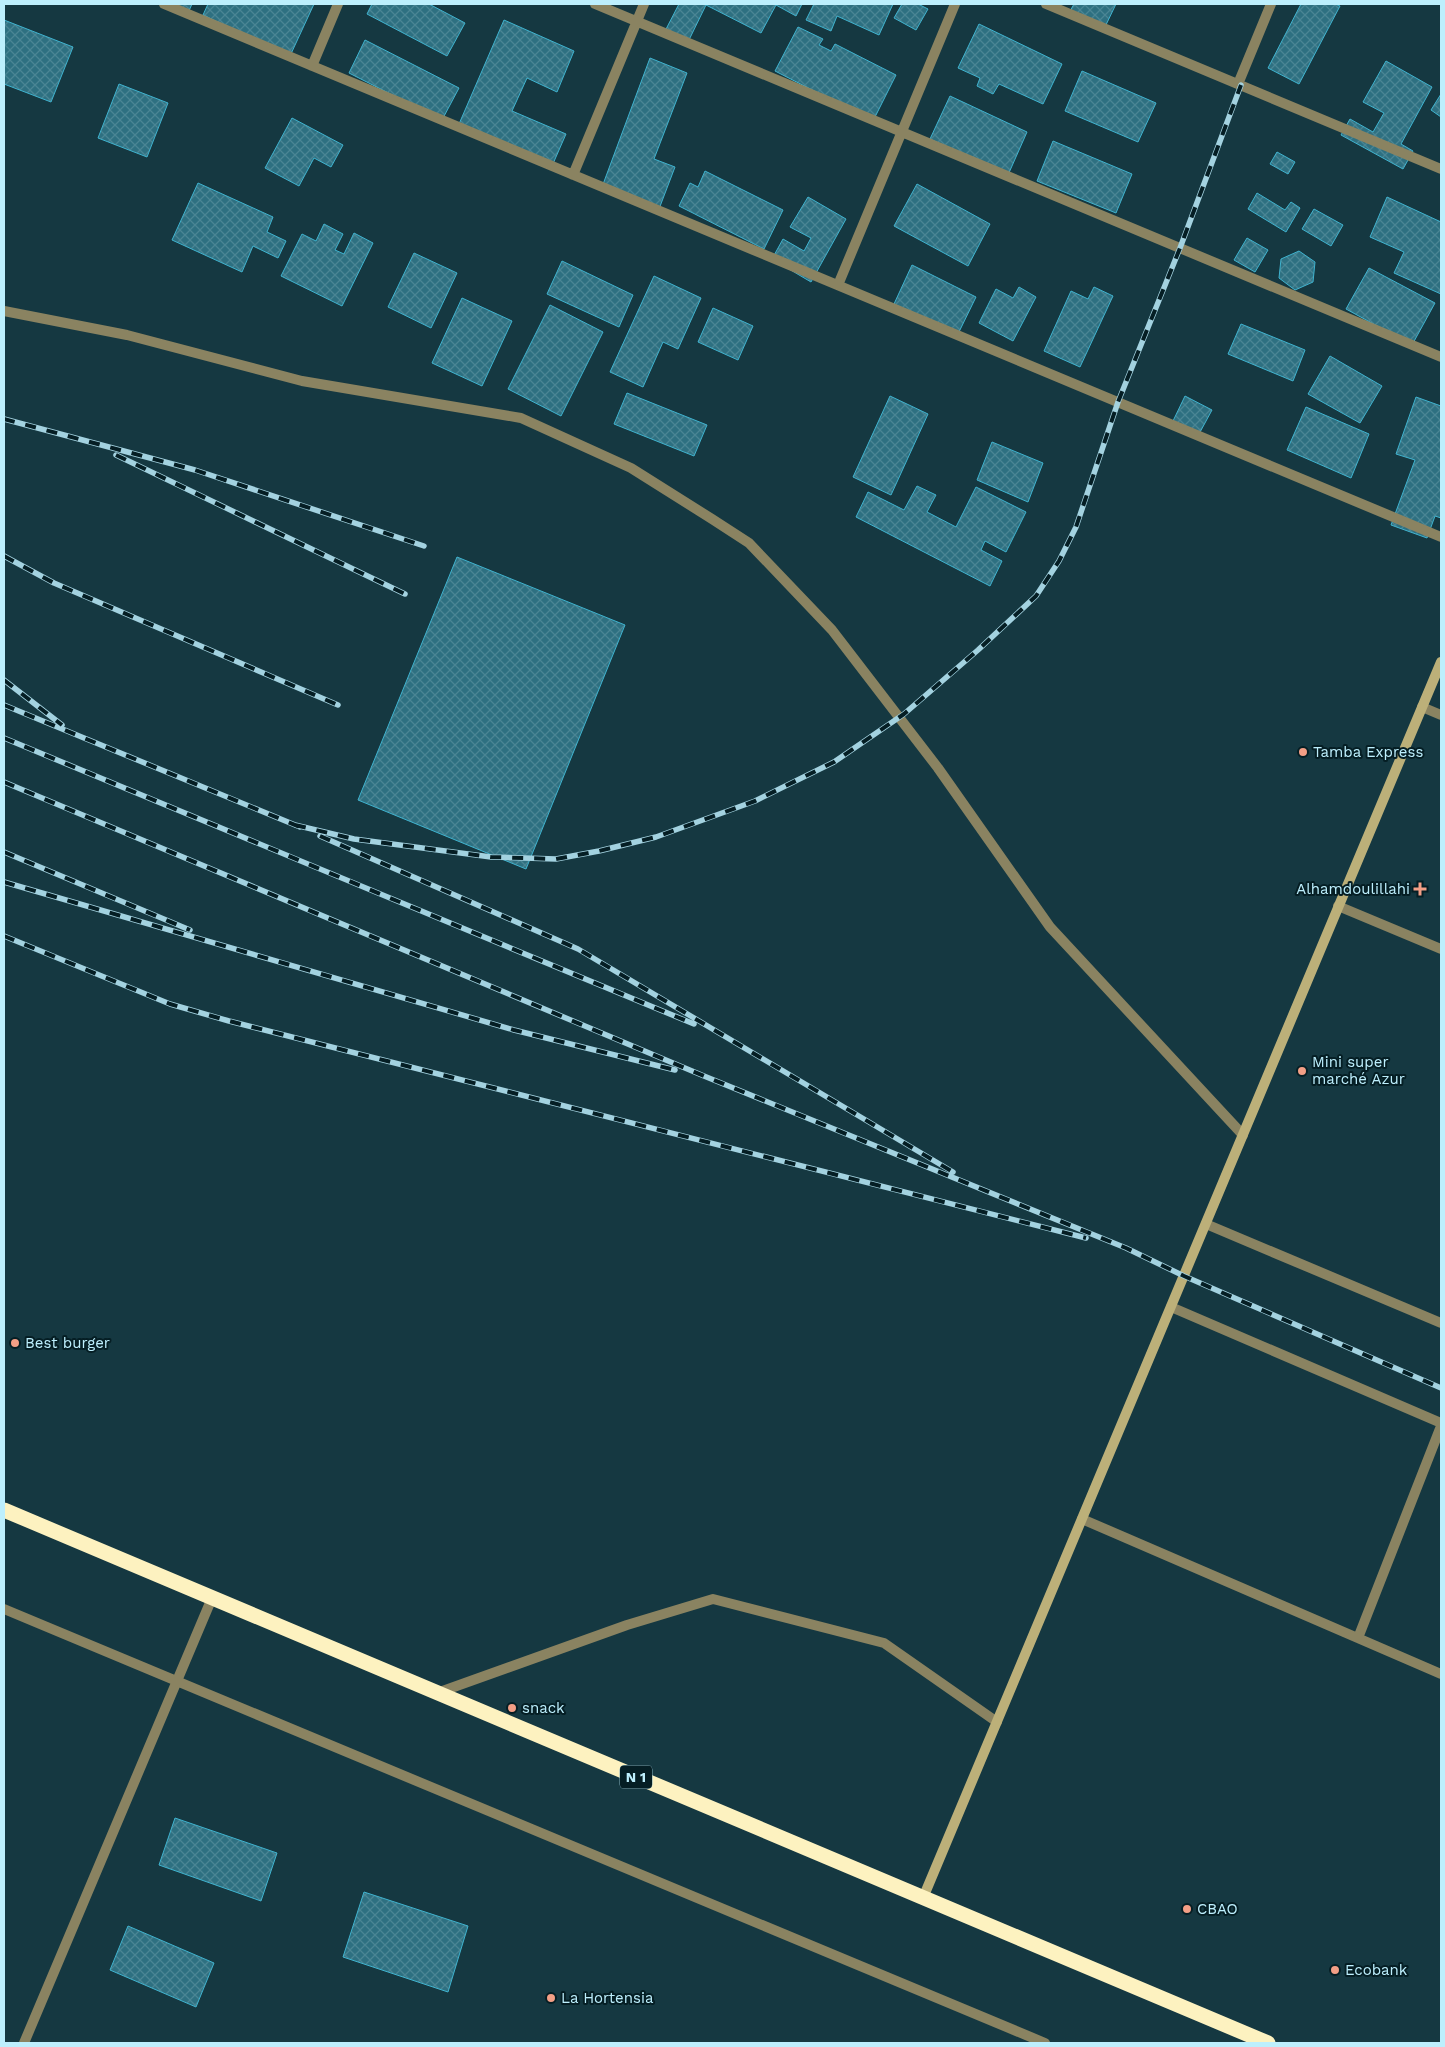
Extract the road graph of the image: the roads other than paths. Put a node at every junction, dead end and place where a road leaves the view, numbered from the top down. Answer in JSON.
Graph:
{"nodes":[{"id":1,"x":164,"y":4,"type":"edge"},
{"id":2,"x":338,"y":4,"type":"edge"},
{"id":3,"x":595,"y":4,"type":"edge"},
{"id":4,"x":644,"y":4,"type":"edge"},
{"id":5,"x":955,"y":4,"type":"edge"},
{"id":6,"x":1046,"y":4,"type":"edge"},
{"id":7,"x":1271,"y":4,"type":"edge"},
{"id":8,"x":637,"y":22,"type":"junction"},
{"id":9,"x":312,"y":66,"type":"junction"},
{"id":10,"x":1238,"y":84,"type":"junction"},
{"id":11,"x":902,"y":132,"type":"junction"},
{"id":12,"x":1441,"y":169,"type":"edge"},
{"id":13,"x":573,"y":174,"type":"junction"},
{"id":14,"x":838,"y":285,"type":"junction"},
{"id":15,"x":4,"y":311,"type":"edge"},
{"id":16,"x":1441,"y":356,"type":"edge"},
{"id":17,"x":1441,"y":537,"type":"edge"},
{"id":18,"x":1441,"y":662,"type":"edge"},
{"id":19,"x":1422,"y":707,"type":"junction"},
{"id":20,"x":1441,"y":715,"type":"edge"},
{"id":21,"x":1338,"y":906,"type":"junction"},
{"id":22,"x":1441,"y":950,"type":"edge"},
{"id":23,"x":1243,"y":1134,"type":"junction"},
{"id":24,"x":1206,"y":1224,"type":"junction"},
{"id":25,"x":1171,"y":1307,"type":"junction"},
{"id":26,"x":1441,"y":1323,"type":"edge"},
{"id":27,"x":1441,"y":1425,"type":"edge"},
{"id":28,"x":4,"y":1510,"type":"edge"},
{"id":29,"x":1082,"y":1519,"type":"junction"},
{"id":30,"x":212,"y":1598,"type":"junction"},
{"id":31,"x":4,"y":1609,"type":"edge"},
{"id":32,"x":1358,"y":1638,"type":"junction"},
{"id":33,"x":1441,"y":1674,"type":"edge"},
{"id":34,"x":176,"y":1681,"type":"junction"},
{"id":35,"x":437,"y":1693,"type":"junction"},
{"id":36,"x":997,"y":1722,"type":"junction"},
{"id":37,"x":923,"y":1898,"type":"junction"},
{"id":38,"x":24,"y":2043,"type":"edge"},
{"id":39,"x":1046,"y":2043,"type":"edge"},
{"id":40,"x":1268,"y":2043,"type":"edge"}],
"edges":[{"from":1,"to":9,"type":"street"},
{"from":2,"to":9,"type":"street"},
{"from":3,"to":8,"type":"street"},
{"from":4,"to":8,"type":"street"},
{"from":5,"to":11,"type":"street"},
{"from":6,"to":10,"type":"street"},
{"from":7,"to":10,"type":"street"},
{"from":8,"to":11,"type":"street"},
{"from":8,"to":13,"type":"street"},
{"from":9,"to":13,"type":"street"},
{"from":10,"to":12,"type":"street"},
{"from":11,"to":14,"type":"street"},
{"from":11,"to":16,"type":"street"},
{"from":13,"to":14,"type":"street"},
{"from":14,"to":17,"type":"street"},
{"from":15,"to":23,"type":"street"},
{"from":18,"to":19,"type":"street"},
{"from":19,"to":20,"type":"street"},
{"from":19,"to":21,"type":"street"},
{"from":21,"to":22,"type":"street"},
{"from":21,"to":23,"type":"street"},
{"from":23,"to":24,"type":"street"},
{"from":24,"to":25,"type":"street"},
{"from":24,"to":26,"type":"street"},
{"from":25,"to":27,"type":"street"},
{"from":25,"to":29,"type":"street"},
{"from":27,"to":32,"type":"street"},
{"from":28,"to":30,"type":"highway","number":"N 1"},
{"from":29,"to":32,"type":"street"},
{"from":29,"to":36,"type":"street"},
{"from":30,"to":34,"type":"street"},
{"from":30,"to":35,"type":"highway","number":"N 1"},
{"from":31,"to":34,"type":"street"},
{"from":32,"to":33,"type":"street"},
{"from":34,"to":38,"type":"street"},
{"from":34,"to":39,"type":"street"},
{"from":35,"to":36,"type":"street"},
{"from":35,"to":37,"type":"highway","number":"N 1"},
{"from":36,"to":37,"type":"street"},
{"from":37,"to":40,"type":"highway","number":"N 1"}]}
